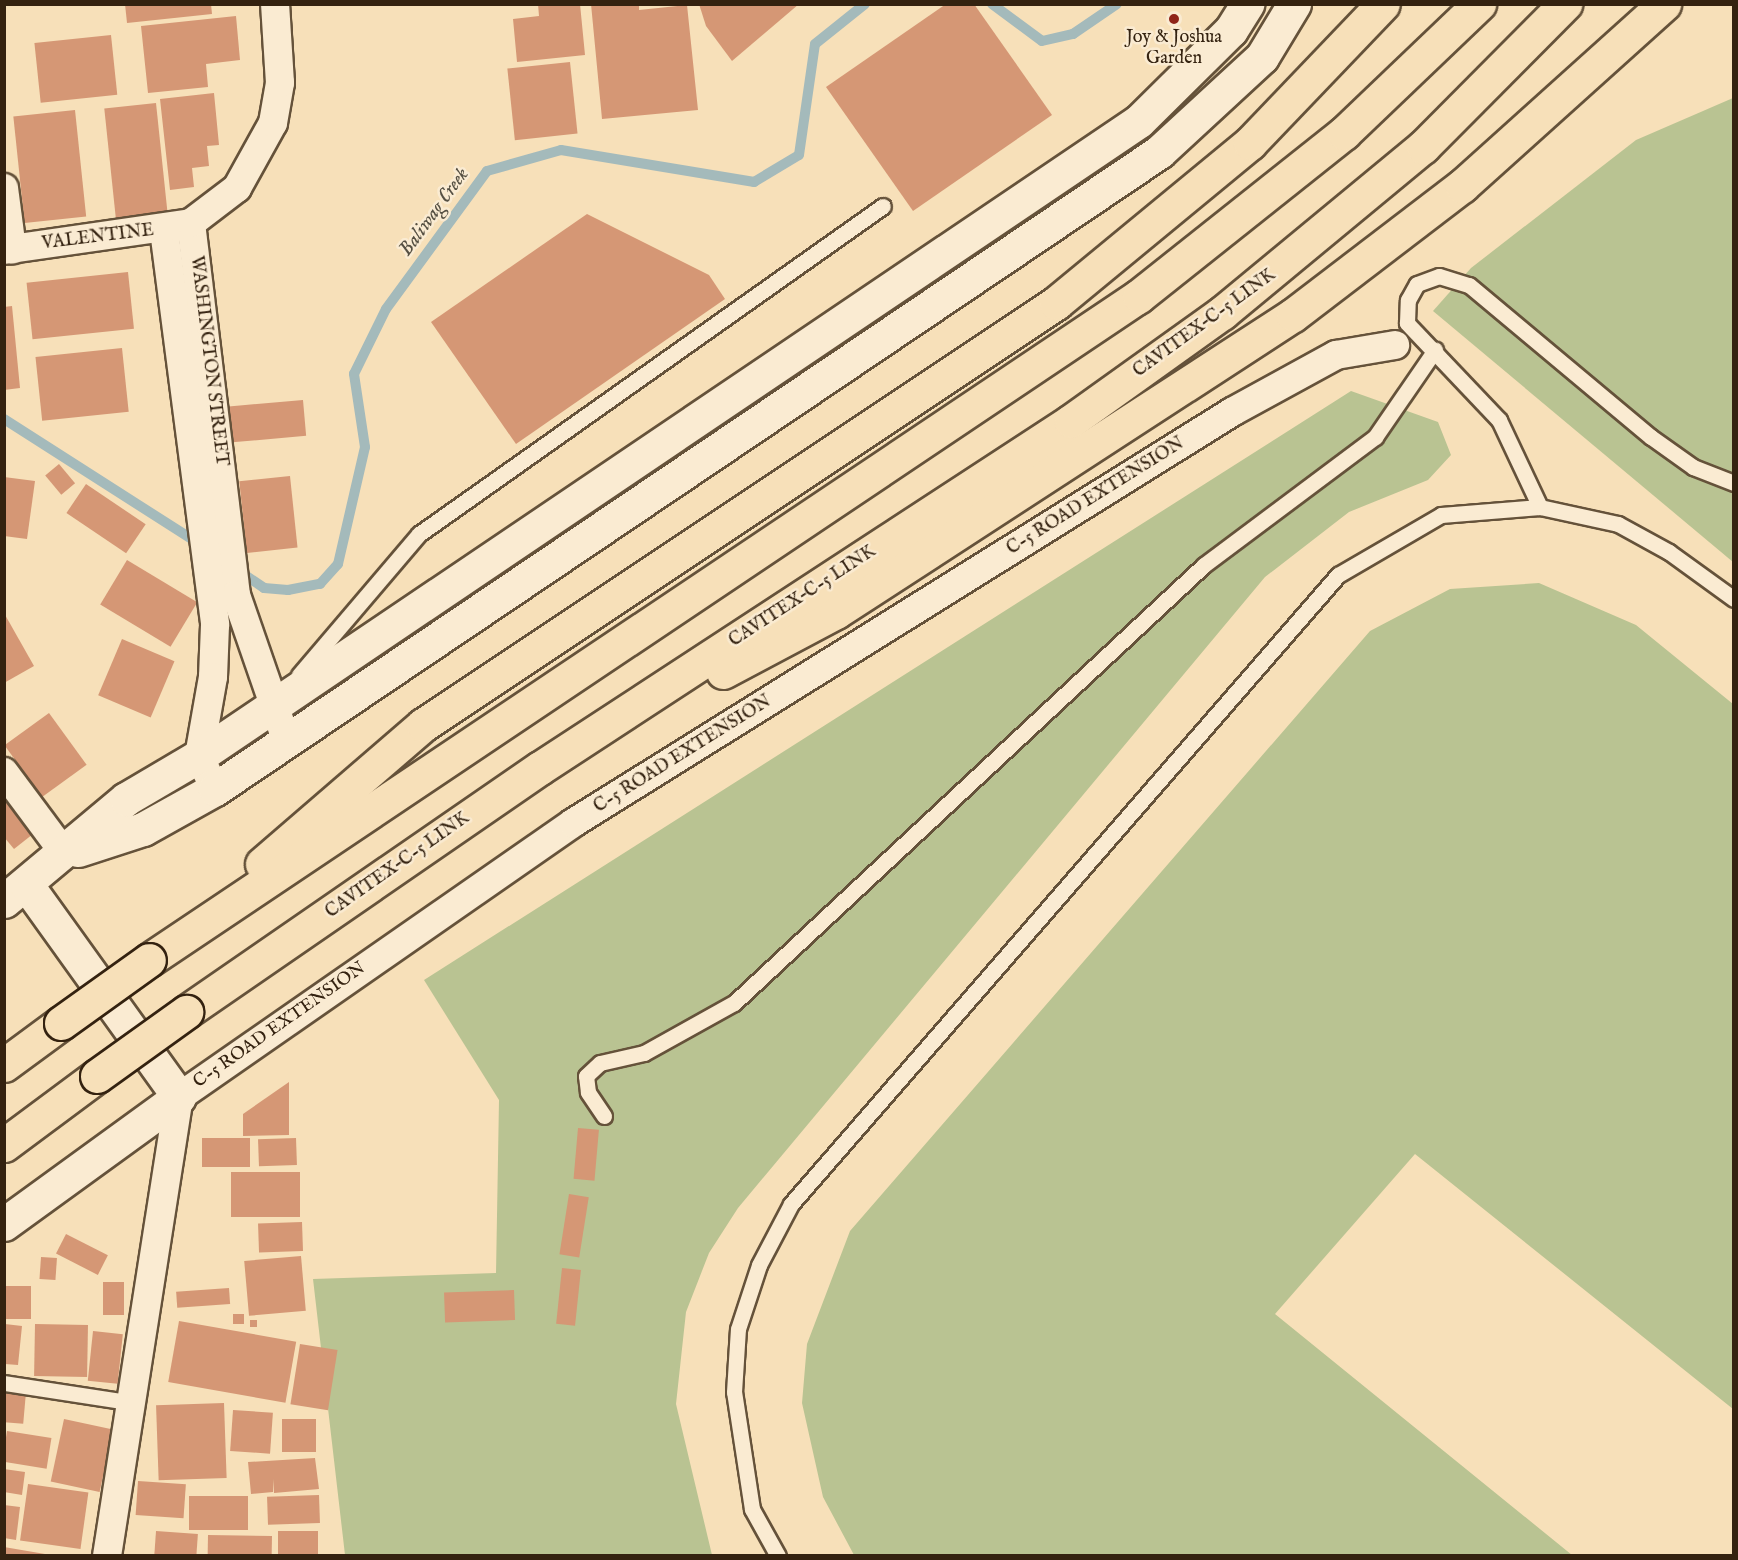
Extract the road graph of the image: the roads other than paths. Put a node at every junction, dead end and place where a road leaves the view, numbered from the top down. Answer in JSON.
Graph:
{"nodes":[{"id":1,"x":275,"y":4,"type":"edge"},
{"id":2,"x":1247,"y":4,"type":"edge"},
{"id":3,"x":1294,"y":4,"type":"edge"},
{"id":4,"x":1383,"y":4,"type":"edge"},
{"id":5,"x":1479,"y":4,"type":"edge"},
{"id":6,"x":1565,"y":4,"type":"edge"},
{"id":7,"x":1664,"y":4,"type":"edge"},
{"id":8,"x":4,"y":188,"type":"edge"},
{"id":9,"x":883,"y":206,"type":"dead end"},
{"id":10,"x":177,"y":226,"type":"junction"},
{"id":11,"x":8,"y":249,"type":"edge"},
{"id":12,"x":1395,"y":345,"type":"dead end"},
{"id":13,"x":1435,"y":350,"type":"junction"},
{"id":14,"x":1734,"y":483,"type":"edge"},
{"id":15,"x":1540,"y":507,"type":"junction"},
{"id":16,"x":224,"y":596,"type":"junction"},
{"id":17,"x":1734,"y":600,"type":"edge"},
{"id":18,"x":274,"y":705,"type":"junction"},
{"id":19,"x":287,"y":742,"type":"junction"},
{"id":20,"x":199,"y":756,"type":"junction"},
{"id":21,"x":540,"y":768,"type":"junction"},
{"id":22,"x":4,"y":772,"type":"edge"},
{"id":23,"x":214,"y":789,"type":"junction"},
{"id":24,"x":65,"y":854,"type":"junction"},
{"id":25,"x":15,"y":892,"type":"edge"},
{"id":26,"x":149,"y":960,"type":"junction"},
{"id":27,"x":4,"y":1065,"type":"edge"},
{"id":28,"x":179,"y":1098,"type":"junction"},
{"id":29,"x":604,"y":1116,"type":"dead end"},
{"id":30,"x":4,"y":1144,"type":"edge"},
{"id":31,"x":4,"y":1224,"type":"edge"},
{"id":32,"x":4,"y":1383,"type":"edge"},
{"id":33,"x":128,"y":1402,"type":"junction"},
{"id":34,"x":106,"y":1556,"type":"edge"},
{"id":35,"x":778,"y":1556,"type":"edge"}],
"edges":[{"from":1,"to":10,"type":"street"},
{"from":2,"to":18,"type":"main road"},
{"from":3,"to":19,"type":"main road"},
{"from":4,"to":26,"type":"highway"},
{"from":5,"to":26,"type":"highway"},
{"from":6,"to":21,"type":"highway","name":"CAVITEX–C-5 LINK"},
{"from":7,"to":21,"type":"highway"},
{"from":8,"to":11,"type":"street"},
{"from":9,"to":18,"type":"lane"},
{"from":10,"to":11,"type":"street","name":"VALENTINE"},
{"from":10,"to":16,"type":"street","name":"WASHINGTON STREET"},
{"from":12,"to":28,"type":"street","name":"C-5 ROAD EXTENSION"},
{"from":13,"to":14,"type":"lane"},
{"from":13,"to":15,"type":"lane"},
{"from":13,"to":29,"type":"lane"},
{"from":15,"to":17,"type":"lane"},
{"from":15,"to":35,"type":"lane"},
{"from":16,"to":18,"type":"street","name":"WASHINGTON STREET"},
{"from":16,"to":20,"type":"street","name":"WASHINGTON STREET"},
{"from":18,"to":19,"type":"street","name":"WASHINGTON STREET"},
{"from":18,"to":20,"type":"main road"},
{"from":19,"to":23,"type":"main road"},
{"from":20,"to":23,"type":"street"},
{"from":20,"to":24,"type":"main road"},
{"from":21,"to":30,"type":"highway","name":"CAVITEX–C-5 LINK","bridge":true},
{"from":22,"to":24,"type":"street"},
{"from":23,"to":24,"type":"main road"},
{"from":24,"to":25,"type":"main road"},
{"from":25,"to":28,"type":"main road"},
{"from":26,"to":27,"type":"highway","bridge":true},
{"from":28,"to":31,"type":"main road","name":"C-5 ROAD EXTENSION"},
{"from":28,"to":33,"type":"street"},
{"from":32,"to":33,"type":"lane"},
{"from":33,"to":34,"type":"street"}]}
